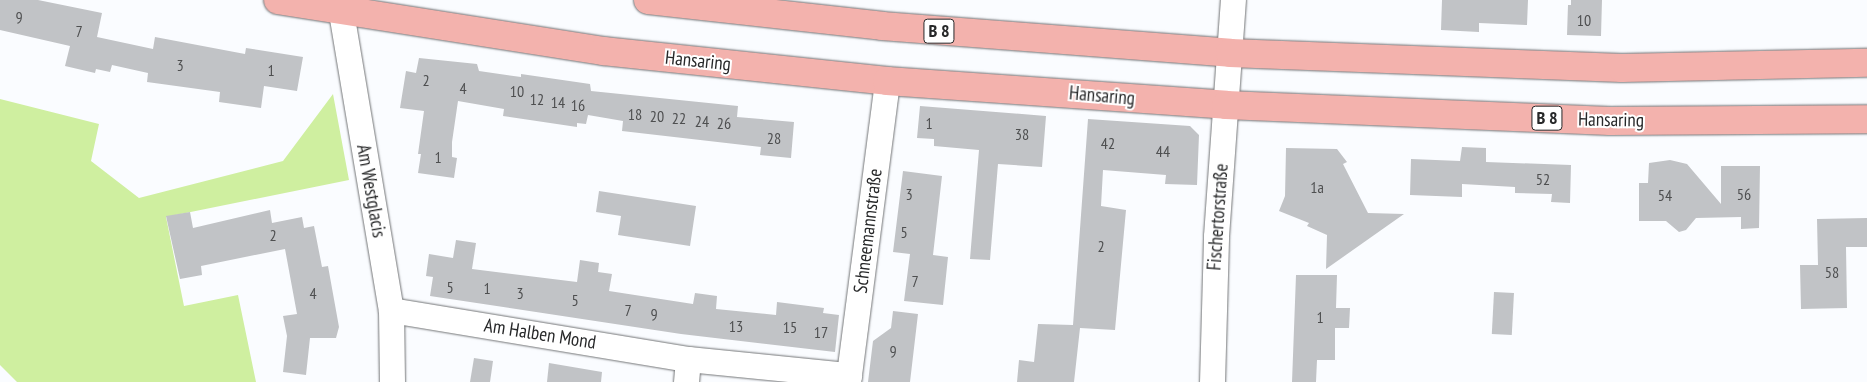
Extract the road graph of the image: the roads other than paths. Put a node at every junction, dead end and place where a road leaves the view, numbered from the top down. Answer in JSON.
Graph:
{"nodes":[{"id":1,"x":278,"y":0,"type":"edge"},
{"id":2,"x":648,"y":0,"type":"edge"},
{"id":3,"x":1233,"y":0,"type":"edge"},
{"id":4,"x":340,"y":5,"type":"edge"},
{"id":5,"x":1230,"y":53,"type":"junction"},
{"id":6,"x":1867,"y":63,"type":"edge"},
{"id":7,"x":887,"y":81,"type":"junction"},
{"id":8,"x":1226,"y":105,"type":"junction"},
{"id":9,"x":1867,"y":119,"type":"edge"},
{"id":10,"x":391,"y":310,"type":"junction"},
{"id":11,"x":687,"y":371,"type":"edge"},
{"id":12,"x":849,"y":378,"type":"edge"},
{"id":13,"x":392,"y":382,"type":"edge"},
{"id":14,"x":1212,"y":382,"type":"edge"}],
"edges":[{"from":1,"to":4,"type":"main road","number":"B 8"},
{"from":2,"to":5,"type":"main road","number":"B 8"},
{"from":3,"to":5,"type":"street","name":"Fischertorstraße"},
{"from":4,"to":7,"type":"main road","name":"Hansaring","number":"B 8"},
{"from":4,"to":10,"type":"street","name":"Am Westglacis"},
{"from":5,"to":6,"type":"main road","number":"B 8"},
{"from":5,"to":8,"type":"street","name":"Fischertorstraße"},
{"from":7,"to":8,"type":"main road","name":"Hansaring","number":"B 8"},
{"from":7,"to":12,"type":"street","name":"Schneemannstraße"},
{"from":8,"to":9,"type":"main road","name":"Hansaring","number":"B 8"},
{"from":8,"to":14,"type":"street","name":"Fischertorstraße"},
{"from":10,"to":11,"type":"street","name":"Am Halben Mond"},
{"from":10,"to":13,"type":"street","name":"Am Westglacis"},
{"from":11,"to":12,"type":"street","name":"Am Halben Mond"}]}
